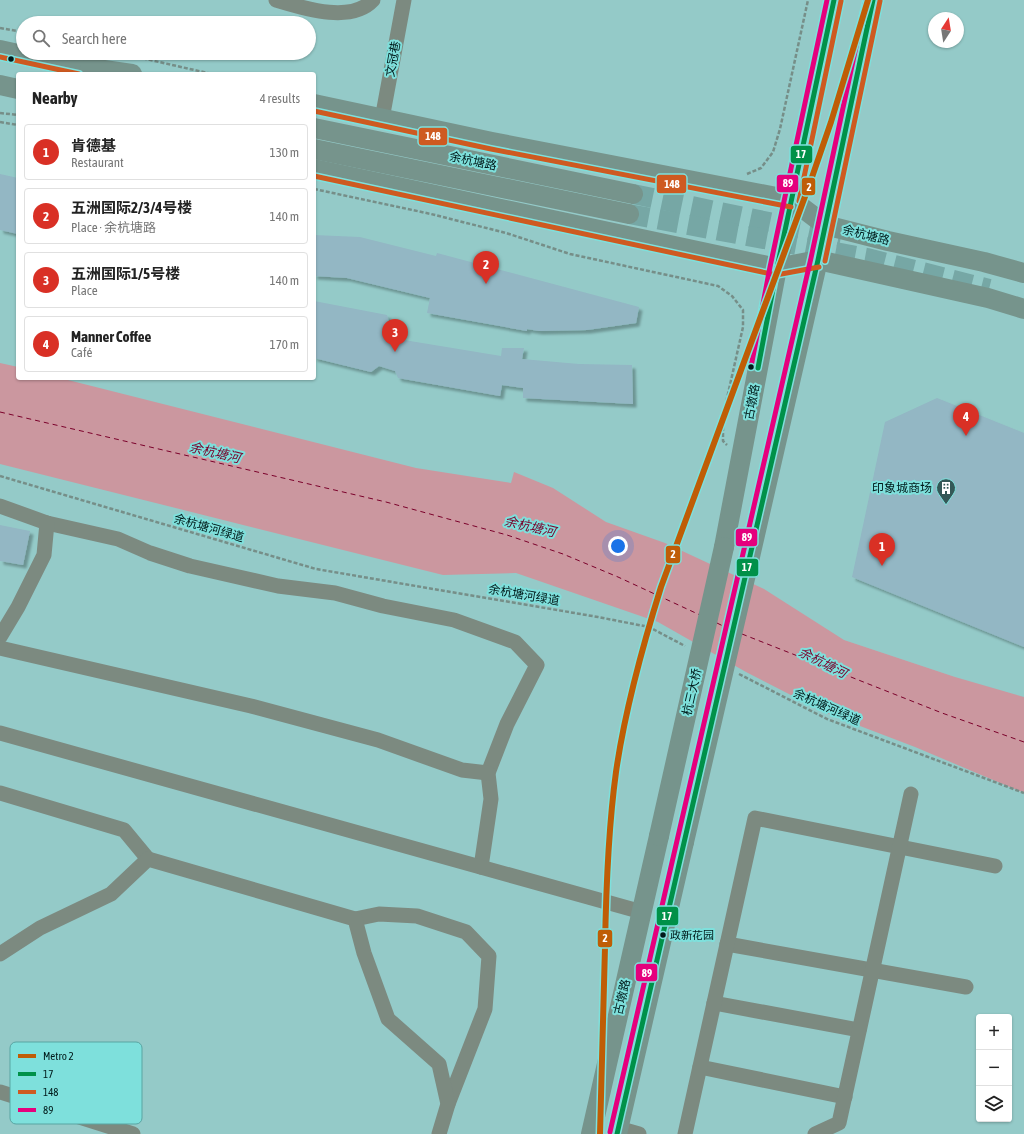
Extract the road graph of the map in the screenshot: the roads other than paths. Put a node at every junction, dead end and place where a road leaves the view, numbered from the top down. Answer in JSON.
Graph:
{"nodes":[{"id":1,"x":276,"y":0,"type":"edge"},
{"id":2,"x":373,"y":0,"type":"edge"},
{"id":3,"x":404,"y":0,"type":"edge"},
{"id":4,"x":834,"y":0,"type":"edge"},
{"id":5,"x":873,"y":0,"type":"edge"},
{"id":6,"x":0,"y":50,"type":"edge"},
{"id":7,"x":16,"y":54,"type":"edge"},
{"id":8,"x":45,"y":60,"type":"edge"},
{"id":9,"x":72,"y":66,"type":"junction"},
{"id":10,"x":94,"y":72,"type":"edge"},
{"id":11,"x":117,"y":72,"type":"edge"},
{"id":12,"x":0,"y":85,"type":"edge"},
{"id":13,"x":16,"y":89,"type":"edge"},
{"id":14,"x":316,"y":104,"type":"edge"},
{"id":15,"x":382,"y":119,"type":"junction"},
{"id":16,"x":316,"y":128,"type":"edge"},
{"id":17,"x":316,"y":149,"type":"edge"},
{"id":18,"x":316,"y":169,"type":"edge"},
{"id":19,"x":633,"y":194,"type":"tunnel mouth"},
{"id":20,"x":792,"y":200,"type":"junction"},
{"id":21,"x":629,"y":214,"type":"tunnel mouth"},
{"id":22,"x":825,"y":225,"type":"junction"},
{"id":23,"x":818,"y":260,"type":"junction"},
{"id":24,"x":777,"y":268,"type":"junction"},
{"id":25,"x":1024,"y":273,"type":"edge"},
{"id":26,"x":1024,"y":309,"type":"edge"},
{"id":27,"x":0,"y":506,"type":"edge"},
{"id":28,"x":47,"y":523,"type":"junction"},
{"id":29,"x":724,"y":546,"type":"joint"},
{"id":30,"x":0,"y":637,"type":"edge"},
{"id":31,"x":0,"y":648,"type":"edge"},
{"id":32,"x":0,"y":733,"type":"edge"},
{"id":33,"x":488,"y":773,"type":"junction"},
{"id":34,"x":0,"y":793,"type":"edge"},
{"id":35,"x":911,"y":794,"type":"dead end"},
{"id":36,"x":659,"y":836,"type":"joint"},
{"id":37,"x":899,"y":847,"type":"junction"},
{"id":38,"x":148,"y":859,"type":"junction"},
{"id":39,"x":995,"y":866,"type":"dead end"},
{"id":40,"x":481,"y":867,"type":"junction"},
{"id":41,"x":642,"y":912,"type":"junction"},
{"id":42,"x":355,"y":920,"type":"junction"},
{"id":43,"x":727,"y":944,"type":"junction"},
{"id":44,"x":0,"y":954,"type":"edge"},
{"id":45,"x":872,"y":970,"type":"junction"},
{"id":46,"x":966,"y":987,"type":"dead end"},
{"id":47,"x":714,"y":1003,"type":"junction"},
{"id":48,"x":859,"y":1030,"type":"junction"},
{"id":49,"x":700,"y":1067,"type":"junction"},
{"id":50,"x":0,"y":1092,"type":"edge"},
{"id":51,"x":10,"y":1095,"type":"edge"},
{"id":52,"x":845,"y":1097,"type":"junction"},
{"id":53,"x":448,"y":1104,"type":"junction"},
{"id":54,"x":101,"y":1124,"type":"edge"},
{"id":55,"x":618,"y":1131,"type":"edge"},
{"id":56,"x":133,"y":1134,"type":"edge"},
{"id":57,"x":439,"y":1134,"type":"edge"},
{"id":58,"x":591,"y":1134,"type":"edge"},
{"id":59,"x":639,"y":1134,"type":"edge"},
{"id":60,"x":685,"y":1134,"type":"edge"},
{"id":61,"x":815,"y":1134,"type":"edge"}],
"edges":[{"from":1,"to":2,"type":"street"},
{"from":3,"to":15,"type":"street","name":"文冠巷"},
{"from":4,"to":20,"type":"main road","name":"古墩路"},
{"from":5,"to":22,"type":"main road"},
{"from":6,"to":7,"type":"main road"},
{"from":8,"to":9,"type":"main road"},
{"from":9,"to":10,"type":"main road"},
{"from":9,"to":11,"type":"main road"},
{"from":12,"to":13,"type":"main road"},
{"from":14,"to":15,"type":"main road","name":"余杭塘路"},
{"from":15,"to":20,"type":"main road","name":"余杭塘路"},
{"from":16,"to":19,"type":"main road","name":"余杭塘路"},
{"from":17,"to":21,"type":"main road","name":"余杭塘路"},
{"from":18,"to":24,"type":"main road"},
{"from":20,"to":22,"type":"main road","name":"余杭塘路"},
{"from":20,"to":24,"type":"main road","name":"古墩路"},
{"from":22,"to":23,"type":"main road"},
{"from":22,"to":25,"type":"main road","name":"余杭塘路"},
{"from":23,"to":24,"type":"main road"},
{"from":23,"to":26,"type":"main road"},
{"from":23,"to":55,"type":"main road","bridge":true},
{"from":24,"to":29,"type":"main road","name":"古墩路"},
{"from":27,"to":28,"type":"street"},
{"from":28,"to":30,"type":"street"},
{"from":28,"to":33,"type":"street"},
{"from":29,"to":36,"type":"main road","name":"杭三大桥","bridge":true},
{"from":31,"to":33,"type":"street"},
{"from":32,"to":40,"type":"street"},
{"from":33,"to":40,"type":"street"},
{"from":34,"to":38,"type":"street"},
{"from":35,"to":37,"type":"street"},
{"from":36,"to":41,"type":"main road","name":"古墩路"},
{"from":37,"to":39,"type":"street"},
{"from":37,"to":43,"type":"street"},
{"from":37,"to":45,"type":"street"},
{"from":38,"to":42,"type":"street"},
{"from":38,"to":44,"type":"street"},
{"from":40,"to":41,"type":"street"},
{"from":41,"to":58,"type":"main road","name":"古墩路"},
{"from":42,"to":53,"type":"street"},
{"from":42,"to":53,"type":"street"},
{"from":43,"to":45,"type":"street"},
{"from":43,"to":47,"type":"street"},
{"from":45,"to":46,"type":"street"},
{"from":45,"to":48,"type":"street"},
{"from":47,"to":48,"type":"street"},
{"from":47,"to":49,"type":"street"},
{"from":48,"to":52,"type":"street"},
{"from":49,"to":52,"type":"street"},
{"from":49,"to":60,"type":"street"},
{"from":50,"to":51,"type":"street"},
{"from":52,"to":61,"type":"street"},
{"from":53,"to":57,"type":"street"},
{"from":54,"to":56,"type":"street"},
{"from":55,"to":59,"type":"street"}]}
